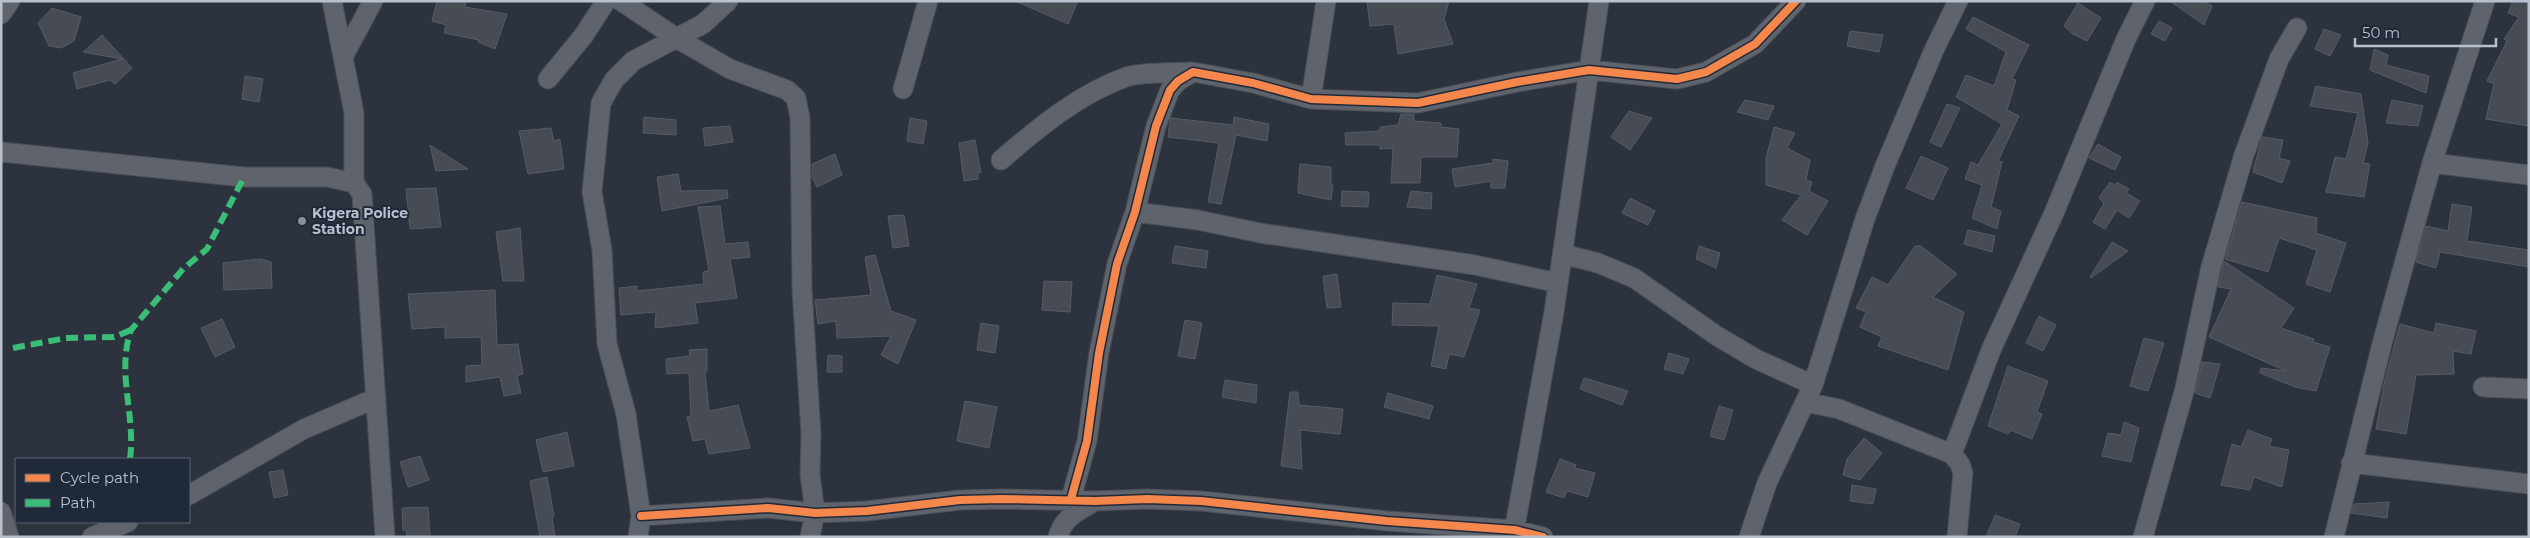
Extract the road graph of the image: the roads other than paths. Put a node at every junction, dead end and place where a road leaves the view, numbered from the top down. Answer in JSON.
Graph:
{"nodes":[{"id":1,"x":10,"y":1,"type":"edge"},
{"id":2,"x":332,"y":1,"type":"edge"},
{"id":3,"x":373,"y":1,"type":"edge"},
{"id":4,"x":606,"y":1,"type":"edge"},
{"id":5,"x":621,"y":1,"type":"edge"},
{"id":6,"x":728,"y":1,"type":"edge"},
{"id":7,"x":928,"y":1,"type":"edge"},
{"id":8,"x":1326,"y":1,"type":"edge"},
{"id":9,"x":1598,"y":1,"type":"edge"},
{"id":10,"x":1796,"y":1,"type":"edge"},
{"id":11,"x":1958,"y":1,"type":"edge"},
{"id":12,"x":2146,"y":1,"type":"edge"},
{"id":13,"x":2485,"y":1,"type":"edge"},
{"id":14,"x":1,"y":14,"type":"edge"},
{"id":15,"x":2297,"y":28,"type":"dead end"},
{"id":16,"x":678,"y":39,"type":"junction"},
{"id":17,"x":344,"y":55,"type":"junction"},
{"id":18,"x":1589,"y":70,"type":"junction"},
{"id":19,"x":1194,"y":72,"type":"junction"},
{"id":20,"x":548,"y":79,"type":"dead end"},
{"id":21,"x":903,"y":89,"type":"dead end"},
{"id":22,"x":1312,"y":99,"type":"junction"},
{"id":23,"x":1,"y":152,"type":"edge"},
{"id":24,"x":1001,"y":160,"type":"dead end"},
{"id":25,"x":2432,"y":163,"type":"junction"},
{"id":26,"x":2529,"y":175,"type":"edge"},
{"id":27,"x":354,"y":183,"type":"junction"},
{"id":28,"x":1135,"y":212,"type":"junction"},
{"id":29,"x":1563,"y":254,"type":"junction"},
{"id":30,"x":1558,"y":283,"type":"junction"},
{"id":31,"x":1813,"y":385,"type":"junction"},
{"id":32,"x":2483,"y":387,"type":"dead end"},
{"id":33,"x":2529,"y":389,"type":"edge"},
{"id":34,"x":376,"y":398,"type":"junction"},
{"id":35,"x":1806,"y":402,"type":"junction"},
{"id":36,"x":1952,"y":454,"type":"junction"},
{"id":37,"x":2351,"y":463,"type":"junction"},
{"id":38,"x":2529,"y":484,"type":"edge"},
{"id":39,"x":190,"y":494,"type":"edge"},
{"id":40,"x":1071,"y":500,"type":"junction"},
{"id":41,"x":1095,"y":501,"type":"junction"},
{"id":42,"x":1,"y":512,"type":"edge"},
{"id":43,"x":815,"y":513,"type":"junction"},
{"id":44,"x":641,"y":516,"type":"junction"},
{"id":45,"x":126,"y":523,"type":"edge"},
{"id":46,"x":1514,"y":533,"type":"edge"},
{"id":47,"x":9,"y":537,"type":"edge"},
{"id":48,"x":92,"y":537,"type":"edge"},
{"id":49,"x":385,"y":537,"type":"edge"},
{"id":50,"x":638,"y":537,"type":"edge"},
{"id":51,"x":810,"y":537,"type":"edge"},
{"id":52,"x":1058,"y":537,"type":"edge"},
{"id":53,"x":1543,"y":537,"type":"edge"},
{"id":54,"x":1749,"y":537,"type":"edge"},
{"id":55,"x":1957,"y":537,"type":"edge"},
{"id":56,"x":2143,"y":537,"type":"edge"},
{"id":57,"x":2334,"y":537,"type":"edge"}],
"edges":[{"from":1,"to":14,"type":"street"},
{"from":2,"to":17,"type":"street"},
{"from":3,"to":17,"type":"street"},
{"from":4,"to":20,"type":"street"},
{"from":5,"to":16,"type":"street"},
{"from":6,"to":16,"type":"street"},
{"from":7,"to":21,"type":"street"},
{"from":8,"to":22,"type":"street"},
{"from":9,"to":18,"type":"street"},
{"from":10,"to":18,"type":"street"},
{"from":11,"to":31,"type":"street"},
{"from":12,"to":36,"type":"street"},
{"from":13,"to":25,"type":"street"},
{"from":15,"to":56,"type":"street"},
{"from":16,"to":43,"type":"street"},
{"from":16,"to":44,"type":"street"},
{"from":17,"to":27,"type":"street"},
{"from":18,"to":22,"type":"street"},
{"from":18,"to":29,"type":"street"},
{"from":19,"to":22,"type":"street"},
{"from":19,"to":24,"type":"street"},
{"from":19,"to":28,"type":"street"},
{"from":23,"to":27,"type":"street"},
{"from":25,"to":26,"type":"street"},
{"from":25,"to":37,"type":"street"},
{"from":27,"to":34,"type":"street"},
{"from":28,"to":30,"type":"street"},
{"from":28,"to":40,"type":"street"},
{"from":29,"to":30,"type":"street"},
{"from":29,"to":31,"type":"street"},
{"from":30,"to":46,"type":"street"},
{"from":31,"to":35,"type":"street"},
{"from":32,"to":33,"type":"street"},
{"from":34,"to":39,"type":"street"},
{"from":34,"to":49,"type":"street"},
{"from":35,"to":36,"type":"street"},
{"from":35,"to":54,"type":"street"},
{"from":36,"to":55,"type":"street"},
{"from":37,"to":38,"type":"street"},
{"from":37,"to":57,"type":"street"},
{"from":40,"to":41,"type":"street"},
{"from":40,"to":43,"type":"street"},
{"from":41,"to":46,"type":"street"},
{"from":41,"to":52,"type":"street"},
{"from":42,"to":47,"type":"street"},
{"from":43,"to":44,"type":"street"},
{"from":43,"to":51,"type":"street"},
{"from":44,"to":50,"type":"street"},
{"from":45,"to":48,"type":"street"},
{"from":46,"to":53,"type":"street"}]}
